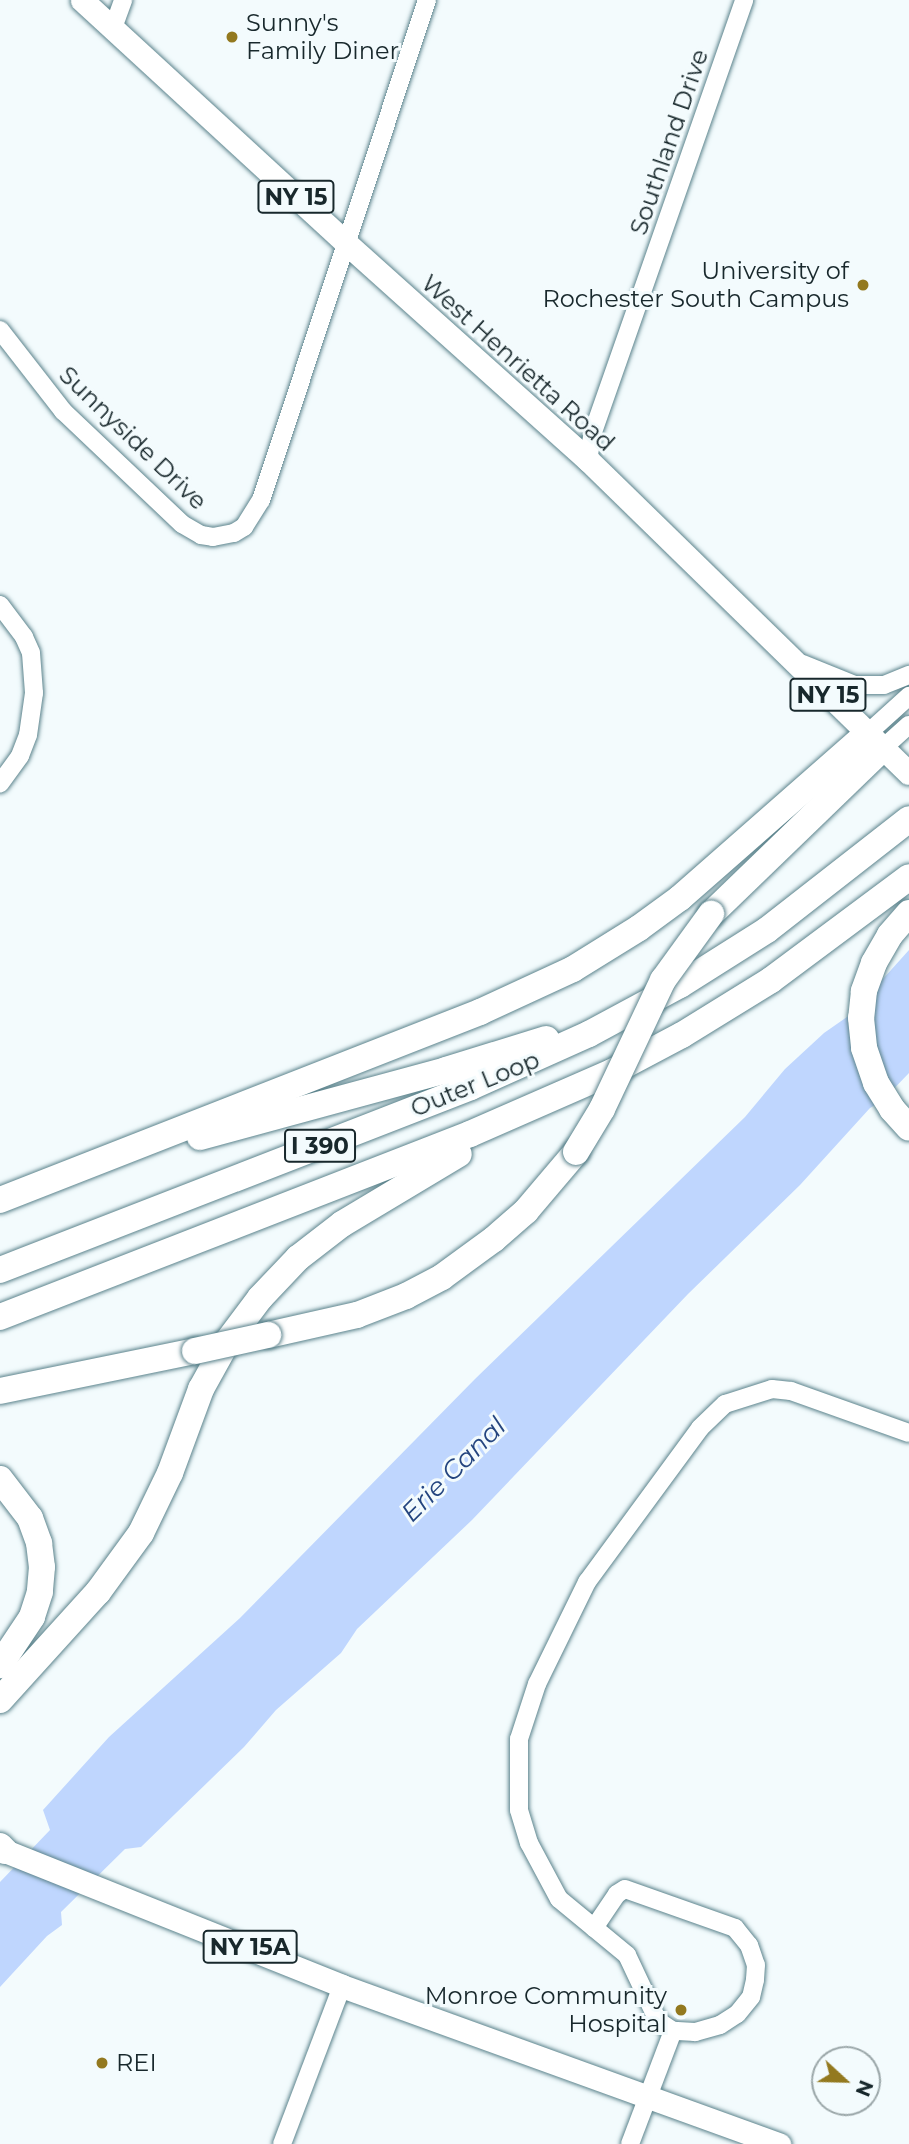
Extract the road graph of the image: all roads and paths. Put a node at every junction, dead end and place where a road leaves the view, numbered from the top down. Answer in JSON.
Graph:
{"nodes":[{"id":1,"x":82,"y":0,"type":"edge"},
{"id":2,"x":123,"y":0,"type":"edge"},
{"id":3,"x":427,"y":0,"type":"edge"},
{"id":4,"x":744,"y":0,"type":"edge"},
{"id":5,"x":113,"y":28,"type":"junction"},
{"id":6,"x":345,"y":242,"type":"junction"},
{"id":7,"x":0,"y":330,"type":"edge"},
{"id":8,"x":588,"y":460,"type":"junction"},
{"id":9,"x":0,"y":606,"type":"edge"},
{"id":10,"x":789,"y":656,"type":"junction"},
{"id":11,"x":909,"y":675,"type":"edge"},
{"id":12,"x":909,"y":696,"type":"edge"},
{"id":13,"x":909,"y":725,"type":"edge"},
{"id":14,"x":889,"y":755,"type":"edge"},
{"id":15,"x":0,"y":784,"type":"edge"},
{"id":16,"x":909,"y":819,"type":"edge"},
{"id":17,"x":909,"y":877,"type":"edge"},
{"id":18,"x":909,"y":913,"type":"edge"},
{"id":19,"x":635,"y":1010,"type":"junction"},
{"id":20,"x":589,"y":1082,"type":"junction"},
{"id":21,"x":909,"y":1128,"type":"edge"},
{"id":22,"x":39,"y":1185,"type":"junction"},
{"id":23,"x":0,"y":1200,"type":"edge"},
{"id":24,"x":0,"y":1270,"type":"edge"},
{"id":25,"x":0,"y":1317,"type":"edge"},
{"id":26,"x":0,"y":1391,"type":"edge"},
{"id":27,"x":909,"y":1433,"type":"edge"},
{"id":28,"x":0,"y":1479,"type":"edge"},
{"id":29,"x":0,"y":1665,"type":"edge"},
{"id":30,"x":0,"y":1700,"type":"edge"},
{"id":31,"x":2,"y":1849,"type":"edge"},
{"id":32,"x":594,"y":1928,"type":"junction"},
{"id":33,"x":342,"y":1986,"type":"junction"},
{"id":34,"x":673,"y":2031,"type":"junction"},
{"id":35,"x":648,"y":2098,"type":"junction"},
{"id":36,"x":282,"y":2144,"type":"edge"},
{"id":37,"x":631,"y":2144,"type":"edge"},
{"id":38,"x":779,"y":2144,"type":"edge"}],
"edges":[{"from":1,"to":5,"type":"main road","name":"West Henrietta Road","number":"NY 15"},
{"from":2,"to":5,"type":"street"},
{"from":3,"to":6,"type":"street","name":"Sunnyside Drive"},
{"from":4,"to":8,"type":"street","name":"Southland Drive"},
{"from":5,"to":6,"type":"main road","name":"West Henrietta Road","number":"NY 15"},
{"from":6,"to":7,"type":"street","name":"Sunnyside Drive"},
{"from":6,"to":8,"type":"main road","name":"West Henrietta Road","number":"NY 15"},
{"from":8,"to":10,"type":"main road","name":"West Henrietta Road","number":"NY 15"},
{"from":9,"to":15,"type":"street"},
{"from":10,"to":11,"type":"street"},
{"from":10,"to":14,"type":"main road","name":"West Henrietta Road","number":"NY 15"},
{"from":12,"to":14,"type":"street"},
{"from":13,"to":14,"type":"street"},
{"from":14,"to":22,"type":"highway"},
{"from":14,"to":26,"type":"highway","bridge":true},
{"from":16,"to":19,"type":"highway","name":"Outer Loop","number":"I 390"},
{"from":17,"to":20,"type":"highway","name":"Outer Loop","number":"I 390"},
{"from":18,"to":21,"type":"highway"},
{"from":19,"to":22,"type":"highway"},
{"from":19,"to":24,"type":"highway","name":"Outer Loop","number":"I 390"},
{"from":20,"to":25,"type":"highway","name":"Outer Loop","number":"I 390"},
{"from":20,"to":30,"type":"highway"},
{"from":22,"to":23,"type":"highway"},
{"from":27,"to":32,"type":"street"},
{"from":28,"to":29,"type":"highway"},
{"from":31,"to":33,"type":"main road","number":"NY 15A"},
{"from":32,"to":34,"type":"street"},
{"from":32,"to":34,"type":"street"},
{"from":33,"to":35,"type":"main road","number":"NY 15A"},
{"from":33,"to":36,"type":"street"},
{"from":34,"to":35,"type":"street"},
{"from":35,"to":37,"type":"street"},
{"from":35,"to":38,"type":"main road","number":"NY 15A"}]}
